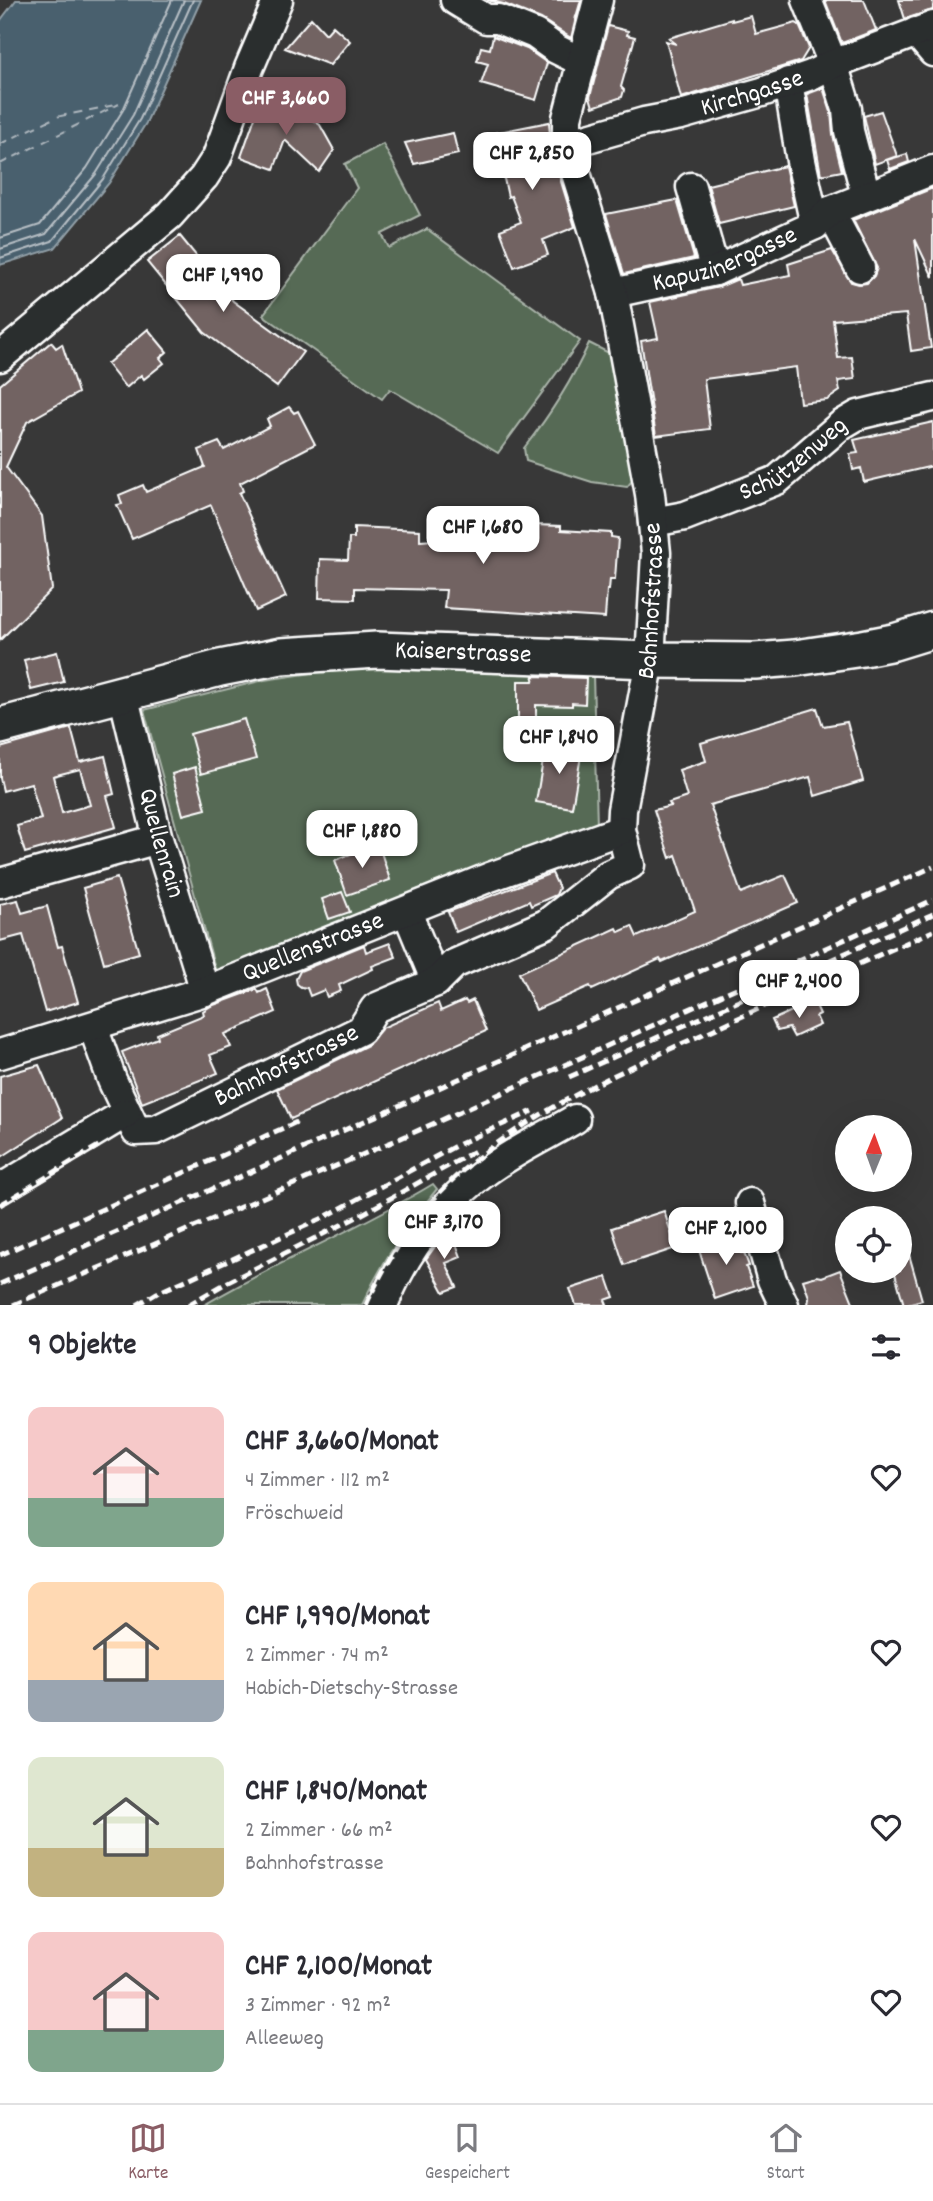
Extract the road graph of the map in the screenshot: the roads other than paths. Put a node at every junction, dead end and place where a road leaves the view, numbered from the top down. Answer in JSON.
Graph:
{"nodes":[{"id":1,"x":278,"y":0,"type":"edge"},
{"id":2,"x":455,"y":0,"type":"edge"},
{"id":3,"x":598,"y":0,"type":"edge"},
{"id":4,"x":807,"y":0,"type":"edge"},
{"id":5,"x":927,"y":37,"type":"edge"},
{"id":6,"x":582,"y":62,"type":"junction"},
{"id":7,"x":832,"y":64,"type":"junction"},
{"id":8,"x":788,"y":82,"type":"junction"},
{"id":9,"x":567,"y":144,"type":"junction"},
{"id":10,"x":933,"y":170,"type":"edge"},
{"id":11,"x":691,"y":187,"type":"dead end"},
{"id":12,"x":866,"y":195,"type":"junction"},
{"id":13,"x":822,"y":218,"type":"junction"},
{"id":14,"x":860,"y":268,"type":"dead end"},
{"id":15,"x":715,"y":271,"type":"junction"},
{"id":16,"x":613,"y":293,"type":"junction"},
{"id":17,"x":0,"y":357,"type":"edge"},
{"id":18,"x":933,"y":397,"type":"edge"},
{"id":19,"x":653,"y":522,"type":"junction"},
{"id":20,"x":933,"y":630,"type":"edge"},
{"id":21,"x":650,"y":660,"type":"junction"},
{"id":22,"x":123,"y":694,"type":"junction"},
{"id":23,"x":0,"y":726,"type":"edge"},
{"id":24,"x":621,"y":830,"type":"junction"},
{"id":25,"x":158,"y":839,"type":"junction"},
{"id":26,"x":0,"y":883,"type":"edge"},
{"id":27,"x":407,"y":912,"type":"junction"},
{"id":28,"x":436,"y":982,"type":"junction"},
{"id":29,"x":205,"y":992,"type":"junction"},
{"id":30,"x":93,"y":1027,"type":"junction"},
{"id":31,"x":0,"y":1054,"type":"edge"},
{"id":32,"x":127,"y":1113,"type":"junction"},
{"id":33,"x":575,"y":1119,"type":"dead end"},
{"id":34,"x":0,"y":1189,"type":"edge"},
{"id":35,"x":750,"y":1202,"type":"dead end"},
{"id":36,"x":383,"y":1305,"type":"edge"},
{"id":37,"x":784,"y":1305,"type":"edge"}],
"edges":[{"from":1,"to":17,"type":"street"},
{"from":2,"to":6,"type":"street"},
{"from":3,"to":6,"type":"street","name":"Bahnhofstrasse"},
{"from":4,"to":7,"type":"street"},
{"from":5,"to":7,"type":"street","name":"Kirchgasse"},
{"from":6,"to":9,"type":"street","name":"Bahnhofstrasse"},
{"from":7,"to":8,"type":"street","name":"Kirchgasse"},
{"from":7,"to":12,"type":"street"},
{"from":8,"to":9,"type":"street","name":"Kirchgasse"},
{"from":8,"to":13,"type":"street"},
{"from":9,"to":16,"type":"street","name":"Bahnhofstrasse"},
{"from":10,"to":12,"type":"street","name":"Kapuzinergasse"},
{"from":11,"to":15,"type":"street"},
{"from":12,"to":13,"type":"street","name":"Kapuzinergasse"},
{"from":13,"to":14,"type":"street"},
{"from":13,"to":15,"type":"street","name":"Kapuzinergasse"},
{"from":15,"to":16,"type":"street","name":"Kapuzinergasse"},
{"from":16,"to":19,"type":"street","name":"Bahnhofstrasse"},
{"from":18,"to":19,"type":"street","name":"Schützenweg"},
{"from":19,"to":21,"type":"street","name":"Bahnhofstrasse"},
{"from":20,"to":21,"type":"main road","name":"Kaiserstrasse"},
{"from":21,"to":22,"type":"main road","name":"Kaiserstrasse"},
{"from":21,"to":24,"type":"street","name":"Bahnhofstrasse"},
{"from":22,"to":23,"type":"main road","name":"Kaiserstrasse"},
{"from":22,"to":25,"type":"street","name":"Quellenrain"},
{"from":24,"to":27,"type":"street","name":"Quellenstrasse"},
{"from":24,"to":28,"type":"street","name":"Bahnhofstrasse"},
{"from":25,"to":26,"type":"street"},
{"from":25,"to":29,"type":"street","name":"Quellenrain"},
{"from":27,"to":28,"type":"street"},
{"from":27,"to":29,"type":"street","name":"Quellenstrasse"},
{"from":28,"to":32,"type":"street","name":"Bahnhofstrasse"},
{"from":29,"to":30,"type":"street","name":"Quellenstrasse"},
{"from":30,"to":31,"type":"street","name":"Quellenstrasse"},
{"from":30,"to":32,"type":"street","name":"Bahnhofstrasse"},
{"from":32,"to":34,"type":"street"},
{"from":33,"to":36,"type":"street"},
{"from":35,"to":37,"type":"street"}]}
